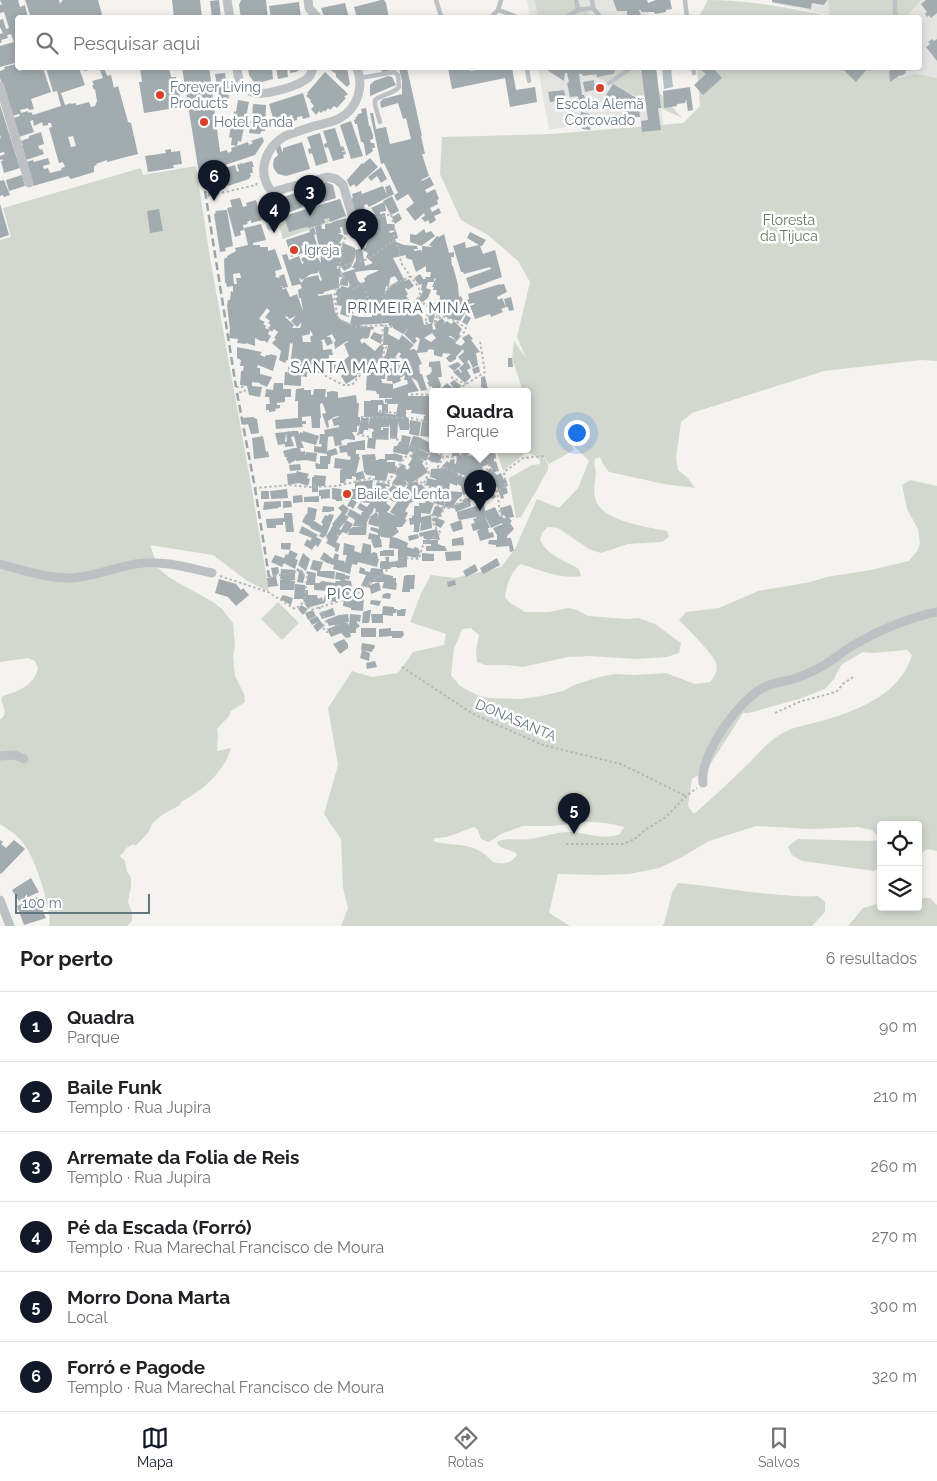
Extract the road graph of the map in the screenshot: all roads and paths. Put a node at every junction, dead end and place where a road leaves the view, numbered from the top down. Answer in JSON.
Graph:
{"nodes":[{"id":1,"x":227,"y":0,"type":"edge"},
{"id":2,"x":436,"y":0,"type":"edge"},
{"id":3,"x":501,"y":0,"type":"edge"},
{"id":4,"x":576,"y":0,"type":"edge"},
{"id":5,"x":592,"y":0,"type":"edge"},
{"id":6,"x":685,"y":0,"type":"edge"},
{"id":7,"x":895,"y":0,"type":"edge"},
{"id":8,"x":593,"y":8,"type":"junction"},
{"id":9,"x":498,"y":10,"type":"junction"},
{"id":10,"x":578,"y":10,"type":"junction"},
{"id":11,"x":230,"y":15,"type":"edge"},
{"id":12,"x":442,"y":15,"type":"edge"},
{"id":13,"x":493,"y":15,"type":"edge"},
{"id":14,"x":512,"y":15,"type":"edge"},
{"id":15,"x":570,"y":15,"type":"edge"},
{"id":16,"x":599,"y":15,"type":"edge"},
{"id":17,"x":688,"y":15,"type":"edge"},
{"id":18,"x":896,"y":15,"type":"edge"},
{"id":19,"x":237,"y":70,"type":"edge"},
{"id":20,"x":312,"y":70,"type":"edge"},
{"id":21,"x":358,"y":70,"type":"edge"},
{"id":22,"x":527,"y":70,"type":"edge"},
{"id":23,"x":627,"y":70,"type":"edge"},
{"id":24,"x":360,"y":78,"type":"junction"},
{"id":25,"x":529,"y":81,"type":"dead end"},
{"id":26,"x":609,"y":83,"type":"dead end"},
{"id":27,"x":0,"y":86,"type":"edge"},
{"id":28,"x":380,"y":122,"type":"dead end"},
{"id":29,"x":263,"y":167,"type":"junction"},
{"id":30,"x":29,"y":183,"type":"dead end"},
{"id":31,"x":205,"y":191,"type":"dead end"},
{"id":32,"x":272,"y":192,"type":"junction"},
{"id":33,"x":354,"y":221,"type":"junction"},
{"id":34,"x":271,"y":226,"type":"dead end"},
{"id":35,"x":359,"y":238,"type":"dead end"},
{"id":36,"x":393,"y":241,"type":"junction"},
{"id":37,"x":340,"y":267,"type":"junction"},
{"id":38,"x":411,"y":276,"type":"junction"},
{"id":39,"x":342,"y":277,"type":"junction"},
{"id":40,"x":376,"y":306,"type":"junction"},
{"id":41,"x":429,"y":309,"type":"junction"},
{"id":42,"x":434,"y":323,"type":"junction"},
{"id":43,"x":383,"y":325,"type":"junction"},
{"id":44,"x":392,"y":327,"type":"dead end"},
{"id":45,"x":462,"y":336,"type":"dead end"},
{"id":46,"x":480,"y":342,"type":"dead end"},
{"id":47,"x":324,"y":371,"type":"dead end"},
{"id":48,"x":451,"y":377,"type":"dead end"},
{"id":49,"x":466,"y":384,"type":"junction"},
{"id":50,"x":236,"y":388,"type":"dead end"},
{"id":51,"x":460,"y":388,"type":"edge"},
{"id":52,"x":237,"y":393,"type":"dead end"},
{"id":53,"x":429,"y":394,"type":"edge"},
{"id":54,"x":411,"y":395,"type":"dead end"},
{"id":55,"x":379,"y":411,"type":"dead end"},
{"id":56,"x":361,"y":417,"type":"dead end"},
{"id":57,"x":397,"y":419,"type":"junction"},
{"id":58,"x":429,"y":422,"type":"edge"},
{"id":59,"x":357,"y":434,"type":"dead end"},
{"id":60,"x":417,"y":448,"type":"junction"},
{"id":61,"x":439,"y":453,"type":"edge"},
{"id":62,"x":460,"y":453,"type":"edge"},
{"id":63,"x":474,"y":453,"type":"edge"},
{"id":64,"x":486,"y":453,"type":"edge"},
{"id":65,"x":430,"y":454,"type":"joint"},
{"id":66,"x":461,"y":456,"type":"junction"},
{"id":67,"x":544,"y":456,"type":"dead end"},
{"id":68,"x":443,"y":457,"type":"junction"},
{"id":69,"x":484,"y":475,"type":"junction"},
{"id":70,"x":466,"y":477,"type":"junction"},
{"id":71,"x":388,"y":482,"type":"junction"},
{"id":72,"x":424,"y":483,"type":"junction"},
{"id":73,"x":489,"y":487,"type":"junction"},
{"id":74,"x":255,"y":488,"type":"dead end"},
{"id":75,"x":497,"y":490,"type":"junction"},
{"id":76,"x":433,"y":493,"type":"junction"},
{"id":77,"x":470,"y":497,"type":"junction"},
{"id":78,"x":444,"y":508,"type":"junction"},
{"id":79,"x":505,"y":519,"type":"dead end"},
{"id":80,"x":0,"y":564,"type":"edge"},
{"id":81,"x":212,"y":573,"type":"joint"},
{"id":82,"x":269,"y":577,"type":"dead end"},
{"id":83,"x":304,"y":602,"type":"junction"},
{"id":84,"x":319,"y":607,"type":"junction"},
{"id":85,"x":937,"y":612,"type":"edge"},
{"id":86,"x":333,"y":631,"type":"dead end"},
{"id":87,"x":402,"y":667,"type":"dead end"},
{"id":88,"x":855,"y":676,"type":"dead end"},
{"id":89,"x":774,"y":713,"type":"dead end"},
{"id":90,"x":0,"y":756,"type":"edge"},
{"id":91,"x":24,"y":758,"type":"dead end"},
{"id":92,"x":703,"y":783,"type":"joint"},
{"id":93,"x":686,"y":796,"type":"junction"},
{"id":94,"x":566,"y":844,"type":"dead end"},
{"id":95,"x":0,"y":900,"type":"edge"},
{"id":96,"x":10,"y":926,"type":"edge"}],
"edges":[{"from":1,"to":11,"type":"street"},
{"from":2,"to":12,"type":"lane"},
{"from":3,"to":9,"type":"lane"},
{"from":4,"to":10,"type":"lane"},
{"from":5,"to":8,"type":"lane"},
{"from":6,"to":17,"type":"lane"},
{"from":7,"to":18,"type":"lane"},
{"from":8,"to":10,"type":"lane"},
{"from":8,"to":16,"type":"lane"},
{"from":9,"to":13,"type":"lane"},
{"from":9,"to":14,"type":"lane"},
{"from":10,"to":15,"type":"lane"},
{"from":19,"to":20,"type":"street"},
{"from":21,"to":24,"type":"street"},
{"from":22,"to":25,"type":"lane"},
{"from":23,"to":26,"type":"lane"},
{"from":24,"to":28,"type":"lane"},
{"from":24,"to":29,"type":"street"},
{"from":27,"to":30,"type":"street"},
{"from":29,"to":31,"type":"path"},
{"from":29,"to":32,"type":"street"},
{"from":32,"to":33,"type":"street"},
{"from":32,"to":34,"type":"street"},
{"from":33,"to":35,"type":"street"},
{"from":33,"to":36,"type":"path"},
{"from":33,"to":37,"type":"path"},
{"from":36,"to":37,"type":"path"},
{"from":36,"to":38,"type":"path"},
{"from":37,"to":39,"type":"path"},
{"from":38,"to":40,"type":"path"},
{"from":38,"to":41,"type":"path"},
{"from":39,"to":40,"type":"path"},
{"from":39,"to":43,"type":"path"},
{"from":40,"to":43,"type":"path"},
{"from":41,"to":42,"type":"path"},
{"from":41,"to":42,"type":"path"},
{"from":42,"to":45,"type":"path"},
{"from":43,"to":44,"type":"path"},
{"from":43,"to":47,"type":"path"},
{"from":46,"to":49,"type":"path"},
{"from":48,"to":49,"type":"path"},
{"from":49,"to":51,"type":"path"},
{"from":50,"to":52,"type":"path"},
{"from":53,"to":54,"type":"path"},
{"from":55,"to":57,"type":"path"},
{"from":56,"to":57,"type":"path"},
{"from":57,"to":58,"type":"path"},
{"from":59,"to":60,"type":"path"},
{"from":60,"to":65,"type":"path"},
{"from":60,"to":71,"type":"path"},
{"from":61,"to":68,"type":"path"},
{"from":62,"to":66,"type":"path"},
{"from":63,"to":66,"type":"path"},
{"from":64,"to":69,"type":"path"},
{"from":65,"to":72,"type":"path"},
{"from":66,"to":68,"type":"path"},
{"from":67,"to":75,"type":"path"},
{"from":68,"to":70,"type":"path"},
{"from":69,"to":70,"type":"path"},
{"from":69,"to":73,"type":"path"},
{"from":70,"to":77,"type":"path"},
{"from":71,"to":72,"type":"path"},
{"from":71,"to":74,"type":"path"},
{"from":72,"to":76,"type":"path"},
{"from":73,"to":75,"type":"path"},
{"from":73,"to":77,"type":"path"},
{"from":75,"to":79,"type":"path"},
{"from":76,"to":78,"type":"path"},
{"from":76,"to":78,"type":"path"},
{"from":77,"to":78,"type":"path"},
{"from":78,"to":84,"type":"path"},
{"from":80,"to":81,"type":"street"},
{"from":81,"to":83,"type":"path"},
{"from":82,"to":83,"type":"path"},
{"from":83,"to":84,"type":"path"},
{"from":84,"to":86,"type":"path"},
{"from":85,"to":92,"type":"street"},
{"from":87,"to":93,"type":"path","name":"DONASANTA"},
{"from":88,"to":89,"type":"path"},
{"from":90,"to":91,"type":"street"},
{"from":92,"to":93,"type":"path"},
{"from":93,"to":94,"type":"path"},
{"from":95,"to":96,"type":"street"}]}
